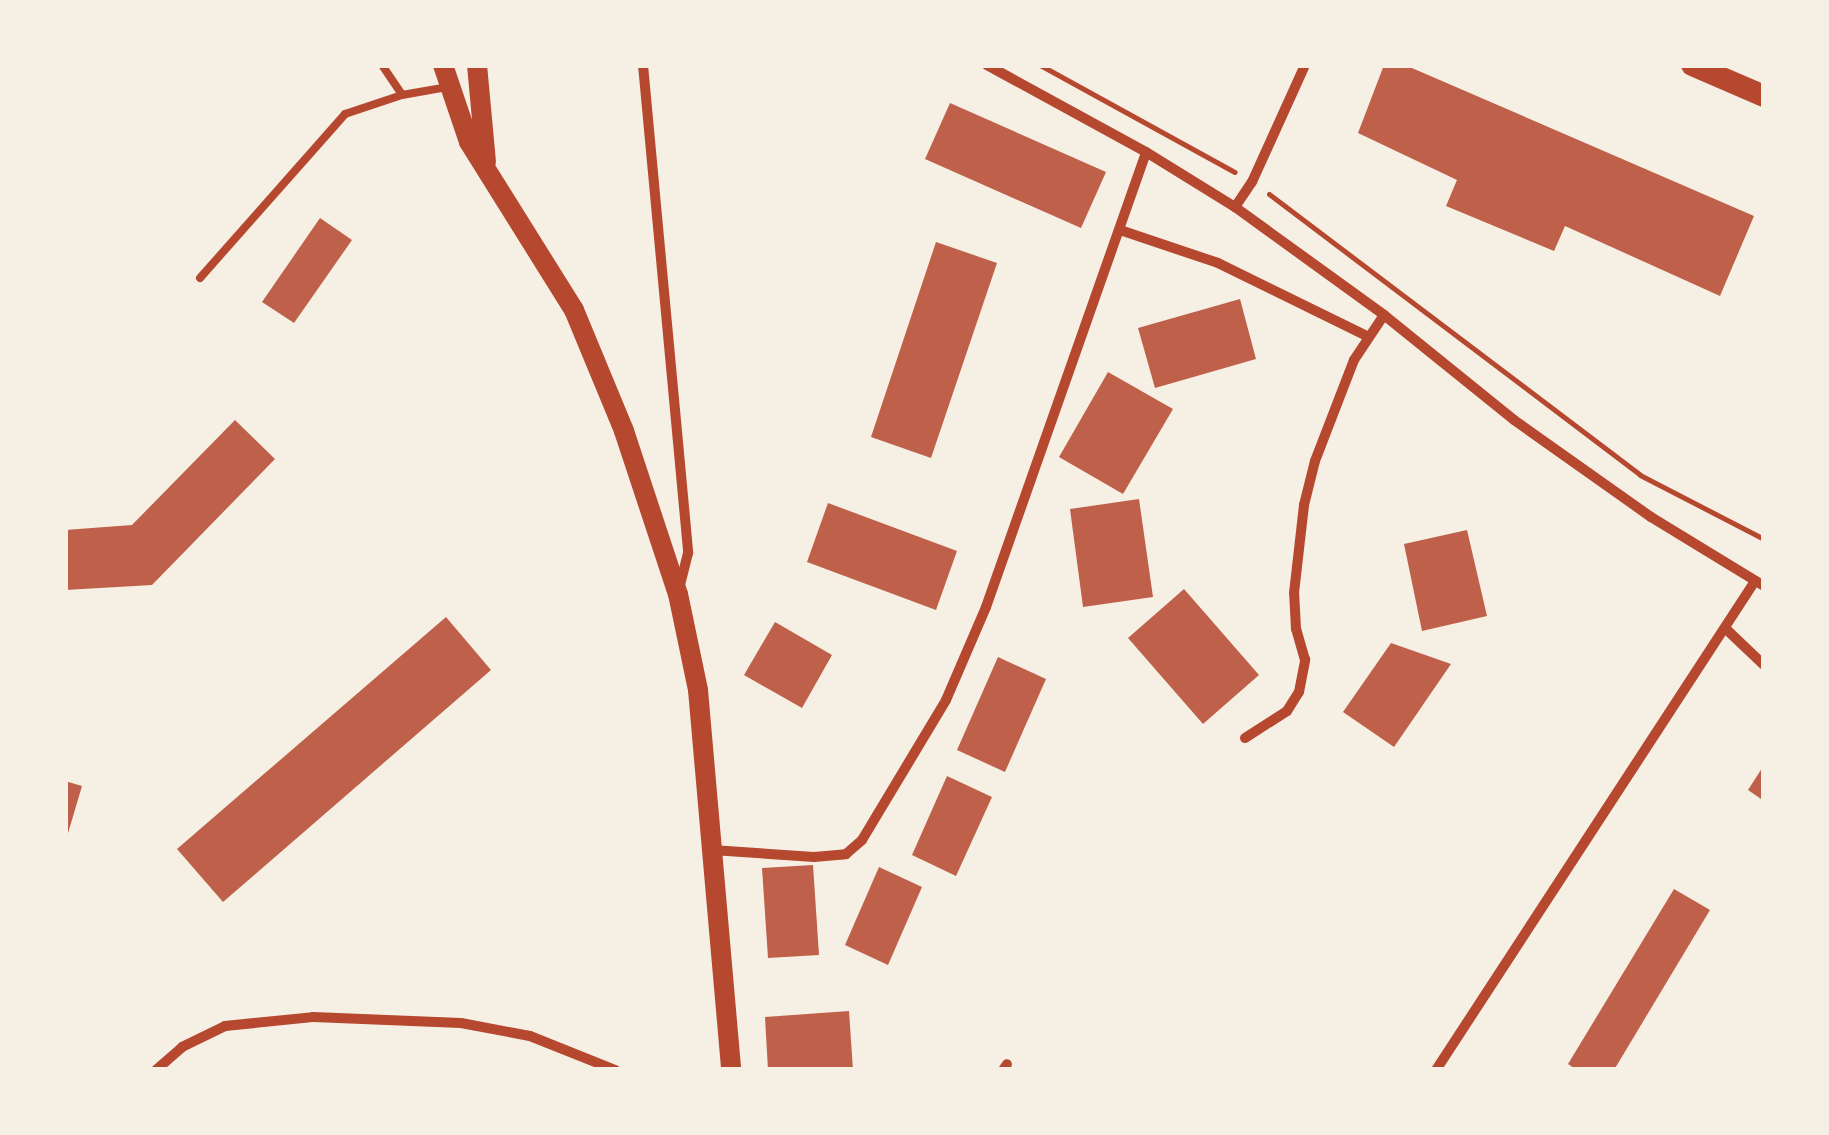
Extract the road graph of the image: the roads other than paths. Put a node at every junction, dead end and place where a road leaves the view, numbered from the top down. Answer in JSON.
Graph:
{"nodes":[{"id":1,"x":382,"y":65,"type":"edge"},
{"id":2,"x":443,"y":65,"type":"edge"},
{"id":3,"x":477,"y":65,"type":"edge"},
{"id":4,"x":643,"y":65,"type":"edge"},
{"id":5,"x":987,"y":65,"type":"edge"},
{"id":6,"x":1305,"y":65,"type":"edge"},
{"id":7,"x":1692,"y":65,"type":"edge"},
{"id":8,"x":448,"y":87,"type":"junction"},
{"id":9,"x":402,"y":95,"type":"junction"},
{"id":10,"x":1764,"y":96,"type":"edge"},
{"id":11,"x":1146,"y":152,"type":"junction"},
{"id":12,"x":488,"y":174,"type":"junction"},
{"id":13,"x":1234,"y":207,"type":"junction"},
{"id":14,"x":1120,"y":230,"type":"junction"},
{"id":15,"x":200,"y":278,"type":"dead end"},
{"id":16,"x":1384,"y":315,"type":"junction"},
{"id":17,"x":1369,"y":337,"type":"junction"},
{"id":18,"x":1760,"y":584,"type":"edge"},
{"id":19,"x":678,"y":594,"type":"junction"},
{"id":20,"x":1726,"y":630,"type":"junction"},
{"id":21,"x":1764,"y":665,"type":"edge"},
{"id":22,"x":1245,"y":738,"type":"dead end"},
{"id":23,"x":712,"y":850,"type":"junction"},
{"id":24,"x":156,"y":1070,"type":"edge"},
{"id":25,"x":614,"y":1070,"type":"edge"},
{"id":26,"x":731,"y":1070,"type":"edge"},
{"id":27,"x":1436,"y":1070,"type":"edge"}],
"edges":[{"from":1,"to":9,"type":"lane"},
{"from":2,"to":8,"type":"main road"},
{"from":3,"to":12,"type":"main road"},
{"from":4,"to":19,"type":"street"},
{"from":5,"to":11,"type":"street"},
{"from":6,"to":13,"type":"street"},
{"from":7,"to":10,"type":"main road"},
{"from":8,"to":9,"type":"lane"},
{"from":8,"to":12,"type":"main road"},
{"from":9,"to":15,"type":"lane"},
{"from":11,"to":13,"type":"street"},
{"from":11,"to":14,"type":"street"},
{"from":12,"to":19,"type":"main road"},
{"from":13,"to":16,"type":"street"},
{"from":14,"to":17,"type":"street"},
{"from":14,"to":23,"type":"street"},
{"from":16,"to":17,"type":"street"},
{"from":16,"to":18,"type":"street"},
{"from":17,"to":22,"type":"street"},
{"from":18,"to":20,"type":"street"},
{"from":19,"to":23,"type":"main road"},
{"from":20,"to":21,"type":"street"},
{"from":20,"to":27,"type":"street"},
{"from":23,"to":26,"type":"main road"},
{"from":24,"to":25,"type":"street"}]}
